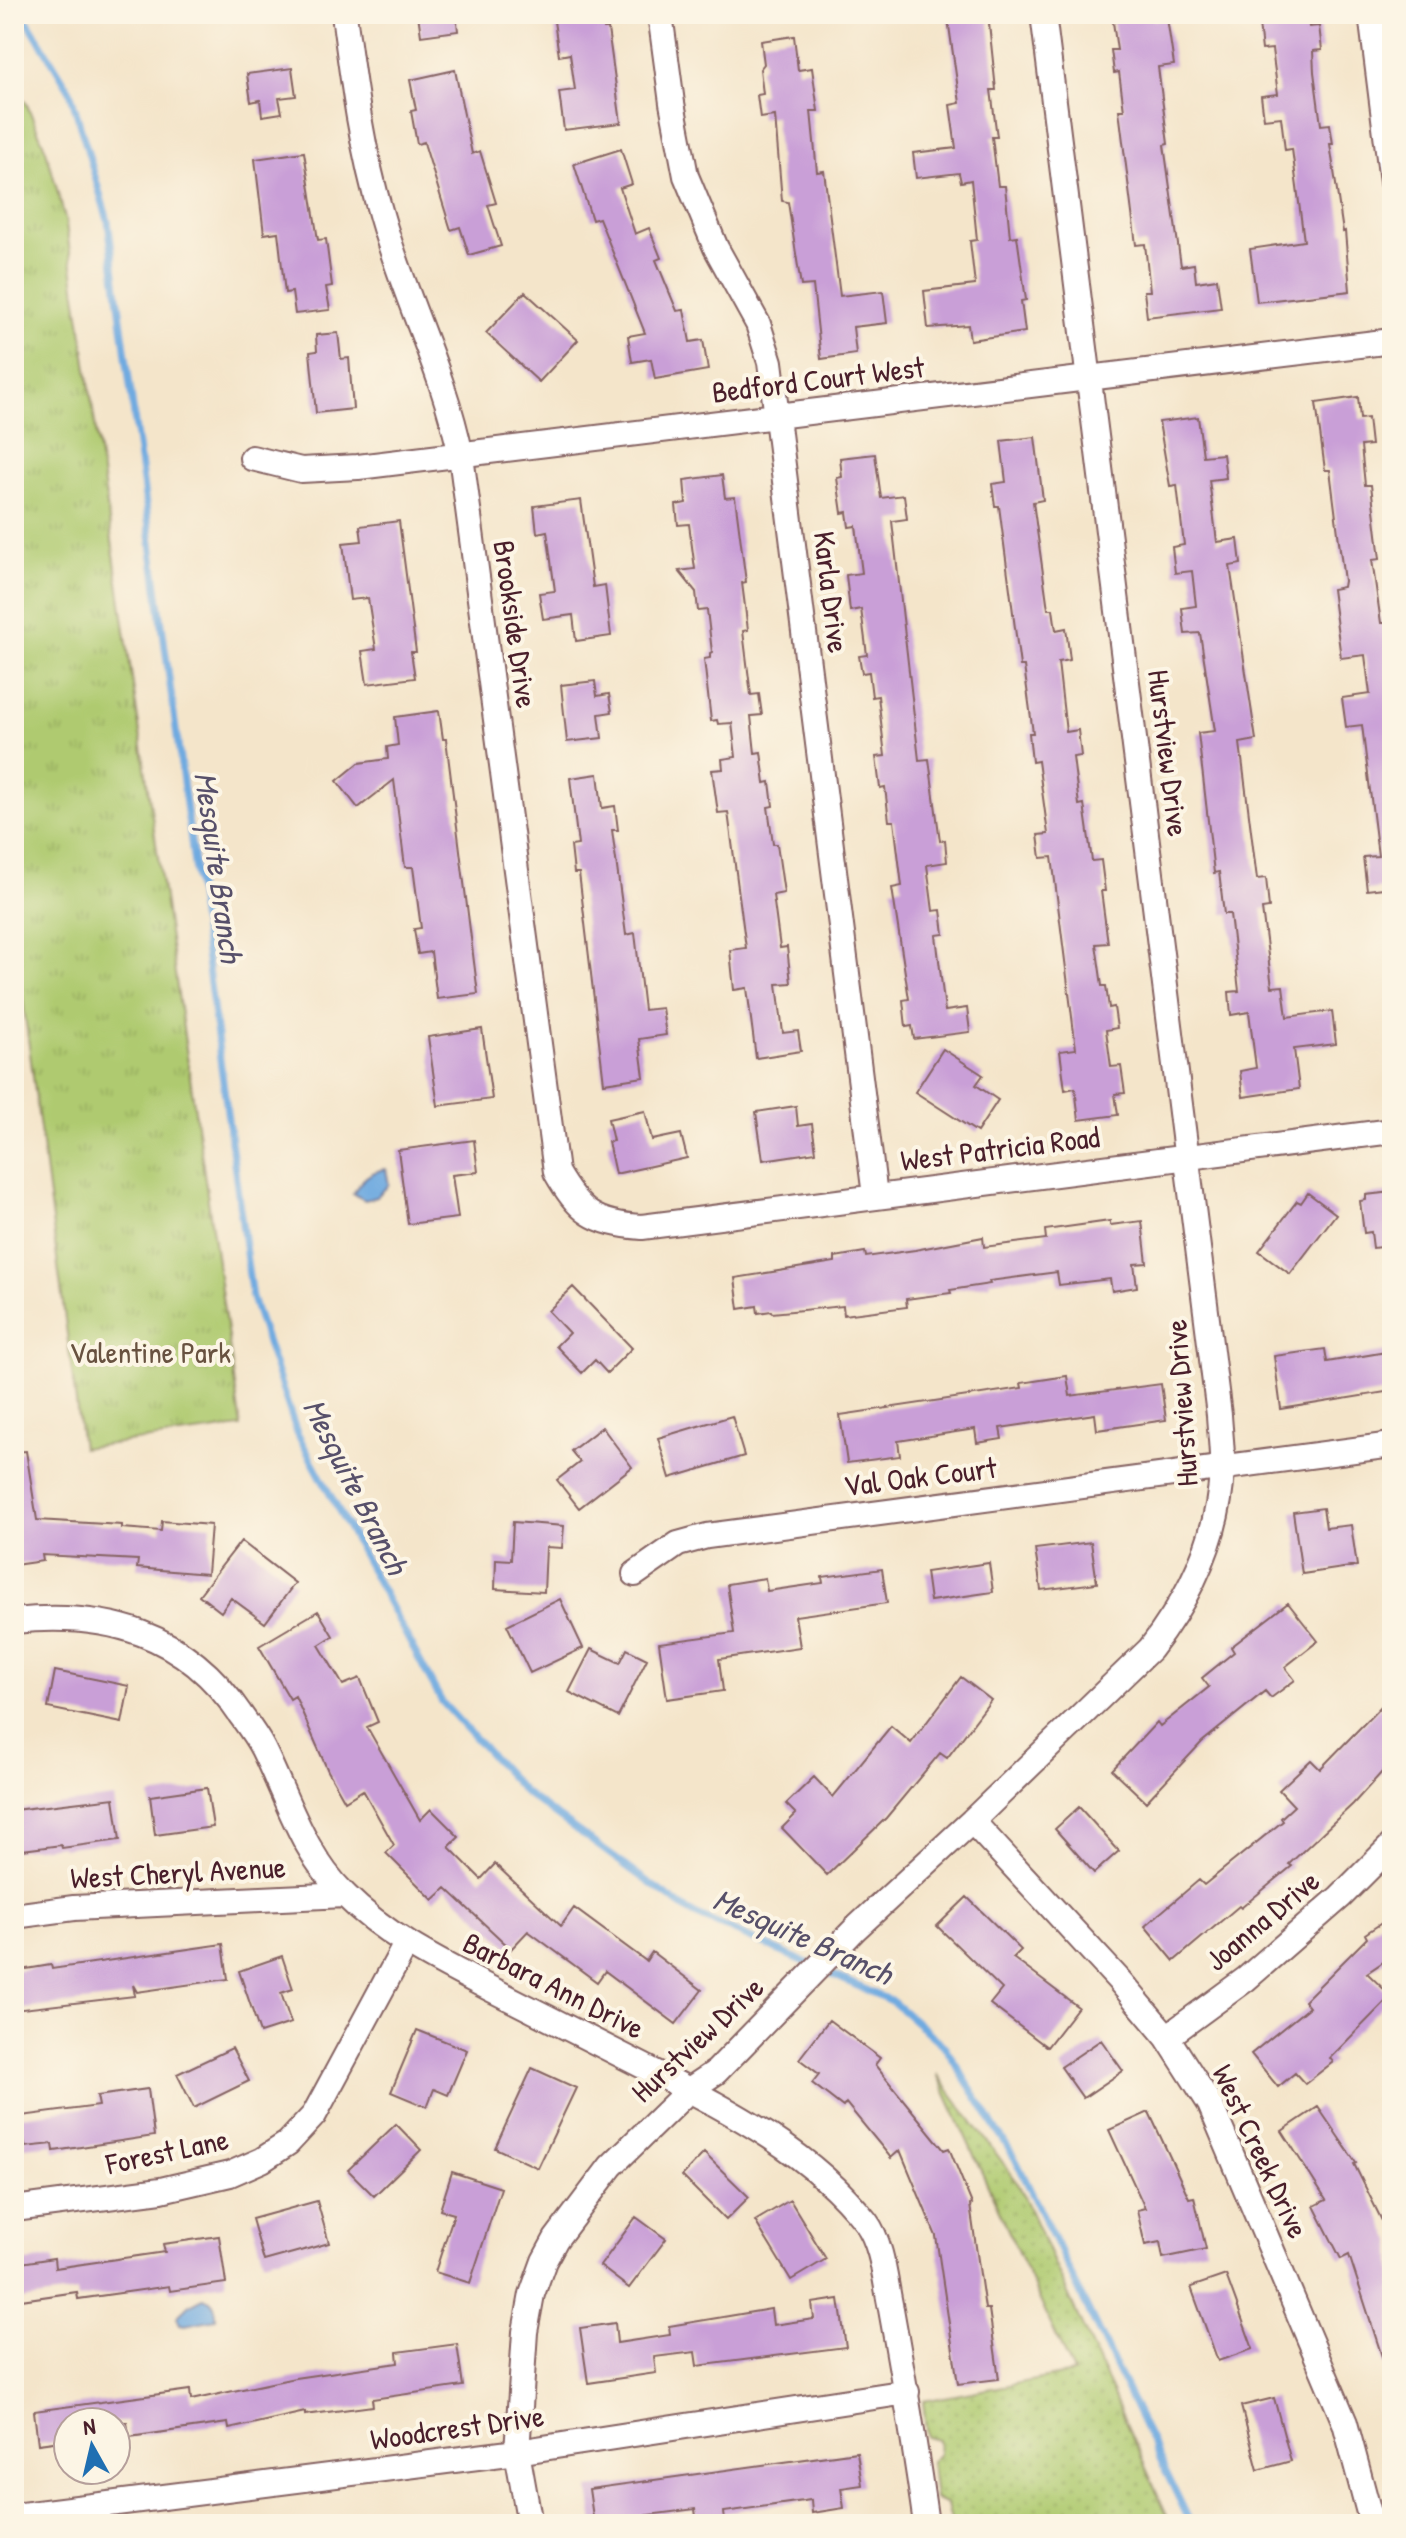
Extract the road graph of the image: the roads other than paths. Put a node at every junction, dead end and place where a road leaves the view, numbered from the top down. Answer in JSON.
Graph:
{"nodes":[{"id":1,"x":344,"y":14,"type":"edge"},
{"id":2,"x":660,"y":14,"type":"edge"},
{"id":3,"x":1043,"y":14,"type":"edge"},
{"id":4,"x":1371,"y":14,"type":"edge"},
{"id":5,"x":1392,"y":182,"type":"edge"},
{"id":6,"x":1392,"y":341,"type":"edge"},
{"id":7,"x":1088,"y":379,"type":"junction"},
{"id":8,"x":778,"y":415,"type":"junction"},
{"id":9,"x":461,"y":456,"type":"junction"},
{"id":10,"x":252,"y":458,"type":"dead end"},
{"id":11,"x":1392,"y":1131,"type":"edge"},
{"id":12,"x":1188,"y":1156,"type":"junction"},
{"id":13,"x":875,"y":1196,"type":"junction"},
{"id":14,"x":616,"y":1225,"type":"joint"},
{"id":15,"x":1392,"y":1445,"type":"edge"},
{"id":16,"x":1223,"y":1469,"type":"junction"},
{"id":17,"x":635,"y":1574,"type":"dead end"},
{"id":18,"x":14,"y":1621,"type":"edge"},
{"id":19,"x":972,"y":1821,"type":"junction"},
{"id":20,"x":1392,"y":1845,"type":"edge"},
{"id":21,"x":345,"y":1895,"type":"junction"},
{"id":22,"x":14,"y":1916,"type":"edge"},
{"id":23,"x":406,"y":1944,"type":"junction"},
{"id":24,"x":1167,"y":2037,"type":"junction"},
{"id":25,"x":689,"y":2090,"type":"junction"},
{"id":26,"x":14,"y":2209,"type":"edge"},
{"id":27,"x":907,"y":2392,"type":"junction"},
{"id":28,"x":517,"y":2452,"type":"junction"},
{"id":29,"x":14,"y":2516,"type":"edge"},
{"id":30,"x":530,"y":2524,"type":"edge"},
{"id":31,"x":926,"y":2524,"type":"edge"},
{"id":32,"x":1372,"y":2524,"type":"edge"}],
"edges":[{"from":1,"to":9,"type":"street","name":"Brookside Drive"},
{"from":2,"to":8,"type":"street","name":"Karla Drive"},
{"from":3,"to":7,"type":"street","name":"Hurstview Drive"},
{"from":4,"to":5,"type":"street"},
{"from":6,"to":7,"type":"street","name":"Bedford Court West"},
{"from":7,"to":8,"type":"street","name":"Bedford Court West"},
{"from":7,"to":12,"type":"street","name":"Hurstview Drive"},
{"from":8,"to":9,"type":"street","name":"Bedford Court West"},
{"from":8,"to":13,"type":"street","name":"Karla Drive"},
{"from":9,"to":10,"type":"street","name":"Bedford Court West"},
{"from":9,"to":14,"type":"street","name":"Brookside Drive"},
{"from":11,"to":12,"type":"street","name":"West Patricia Road"},
{"from":12,"to":13,"type":"street","name":"West Patricia Road"},
{"from":12,"to":16,"type":"street","name":"Hurstview Drive"},
{"from":13,"to":14,"type":"street","name":"West Patricia Road"},
{"from":15,"to":16,"type":"street"},
{"from":16,"to":17,"type":"street","name":"Val Oak Court"},
{"from":16,"to":19,"type":"street","name":"Hurstview Drive"},
{"from":18,"to":21,"type":"street","name":"Barbara Ann Drive"},
{"from":19,"to":24,"type":"street","name":"West Creek Drive"},
{"from":19,"to":25,"type":"street","name":"Hurstview Drive"},
{"from":20,"to":24,"type":"street","name":"Joanna Drive"},
{"from":21,"to":22,"type":"street","name":"West Cheryl Avenue"},
{"from":21,"to":23,"type":"street","name":"Barbara Ann Drive"},
{"from":23,"to":25,"type":"street","name":"Barbara Ann Drive"},
{"from":23,"to":26,"type":"street","name":"Forest Lane"},
{"from":24,"to":32,"type":"street","name":"West Creek Drive"},
{"from":25,"to":27,"type":"street","name":"Barbara Ann Drive"},
{"from":25,"to":28,"type":"street","name":"Hurstview Drive"},
{"from":27,"to":28,"type":"street","name":"Woodcrest Drive"},
{"from":27,"to":31,"type":"street","name":"Barbara Ann Drive"},
{"from":28,"to":29,"type":"street","name":"Woodcrest Drive"},
{"from":28,"to":30,"type":"street","name":"Hurstview Drive"}]}
